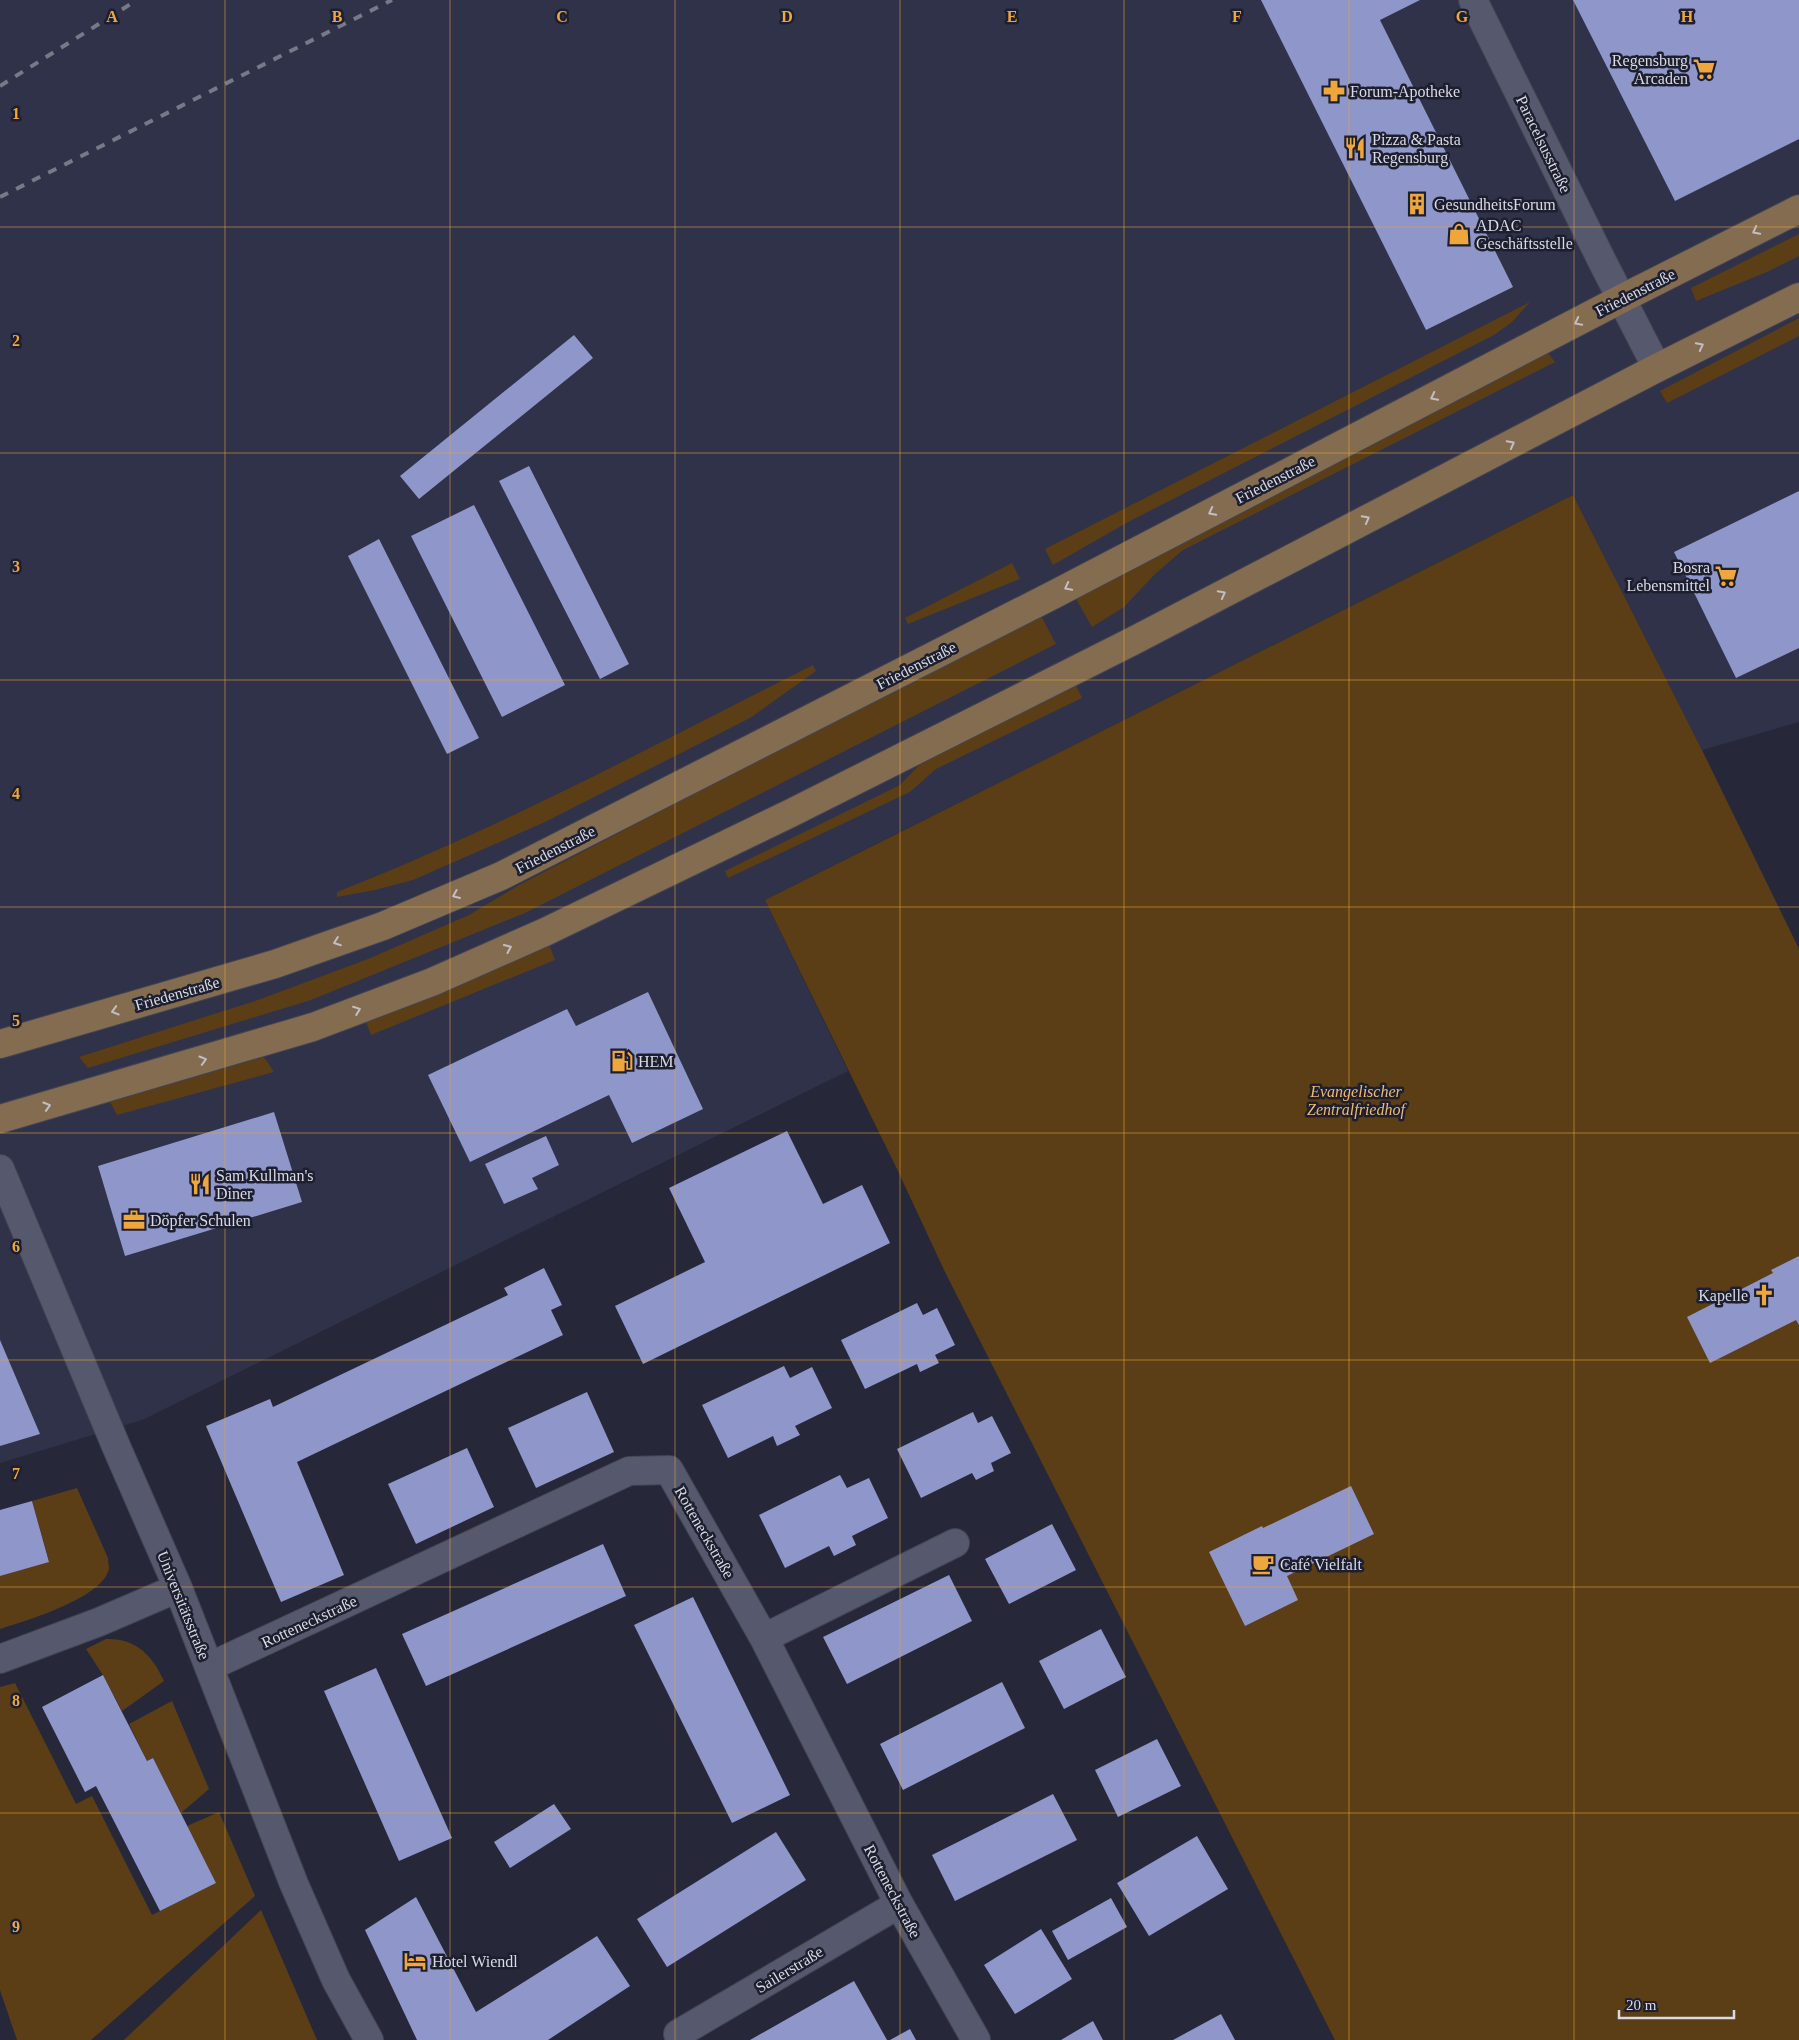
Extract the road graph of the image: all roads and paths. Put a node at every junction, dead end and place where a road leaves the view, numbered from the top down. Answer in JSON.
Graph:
{"nodes":[{"id":1,"x":1473,"y":0,"type":"edge"},
{"id":2,"x":1799,"y":209,"type":"edge"},
{"id":3,"x":1799,"y":297,"type":"edge"},
{"id":4,"x":1621,"y":299,"type":"junction"},
{"id":5,"x":1657,"y":368,"type":"junction"},
{"id":6,"x":0,"y":1044,"type":"edge"},
{"id":7,"x":0,"y":1119,"type":"edge"},
{"id":8,"x":0,"y":1169,"type":"edge"},
{"id":9,"x":955,"y":1543,"type":"dead end"},
{"id":10,"x":178,"y":1588,"type":"junction"},
{"id":11,"x":764,"y":1638,"type":"junction"},
{"id":12,"x":0,"y":1659,"type":"edge"},
{"id":13,"x":209,"y":1667,"type":"junction"},
{"id":14,"x":898,"y":1904,"type":"junction"},
{"id":15,"x":678,"y":2034,"type":"dead end"},
{"id":16,"x":369,"y":2040,"type":"edge"},
{"id":17,"x":976,"y":2040,"type":"edge"}],
"edges":[{"from":1,"to":4,"type":"street","name":"Paracelsusstraße"},
{"from":2,"to":4,"type":"main road","name":"Friedenstraße","one_way":true},
{"from":5,"to":3,"type":"main road","one_way":true},
{"from":4,"to":5,"type":"street","name":"Paracelsusstraße"},
{"from":4,"to":6,"type":"main road","name":"Friedenstraße","one_way":true},
{"from":7,"to":5,"type":"main road","one_way":true},
{"from":8,"to":10,"type":"street","name":"Universitätsstraße"},
{"from":9,"to":11,"type":"street"},
{"from":10,"to":12,"type":"street"},
{"from":10,"to":13,"type":"street","name":"Universitätsstraße"},
{"from":11,"to":13,"type":"street","name":"Rotteneckstraße"},
{"from":11,"to":14,"type":"street","name":"Rotteneckstraße"},
{"from":13,"to":16,"type":"street","name":"Universitätsstraße"},
{"from":14,"to":15,"type":"street","name":"Sailerstraße"},
{"from":14,"to":17,"type":"street","name":"Rotteneckstraße"}]}
